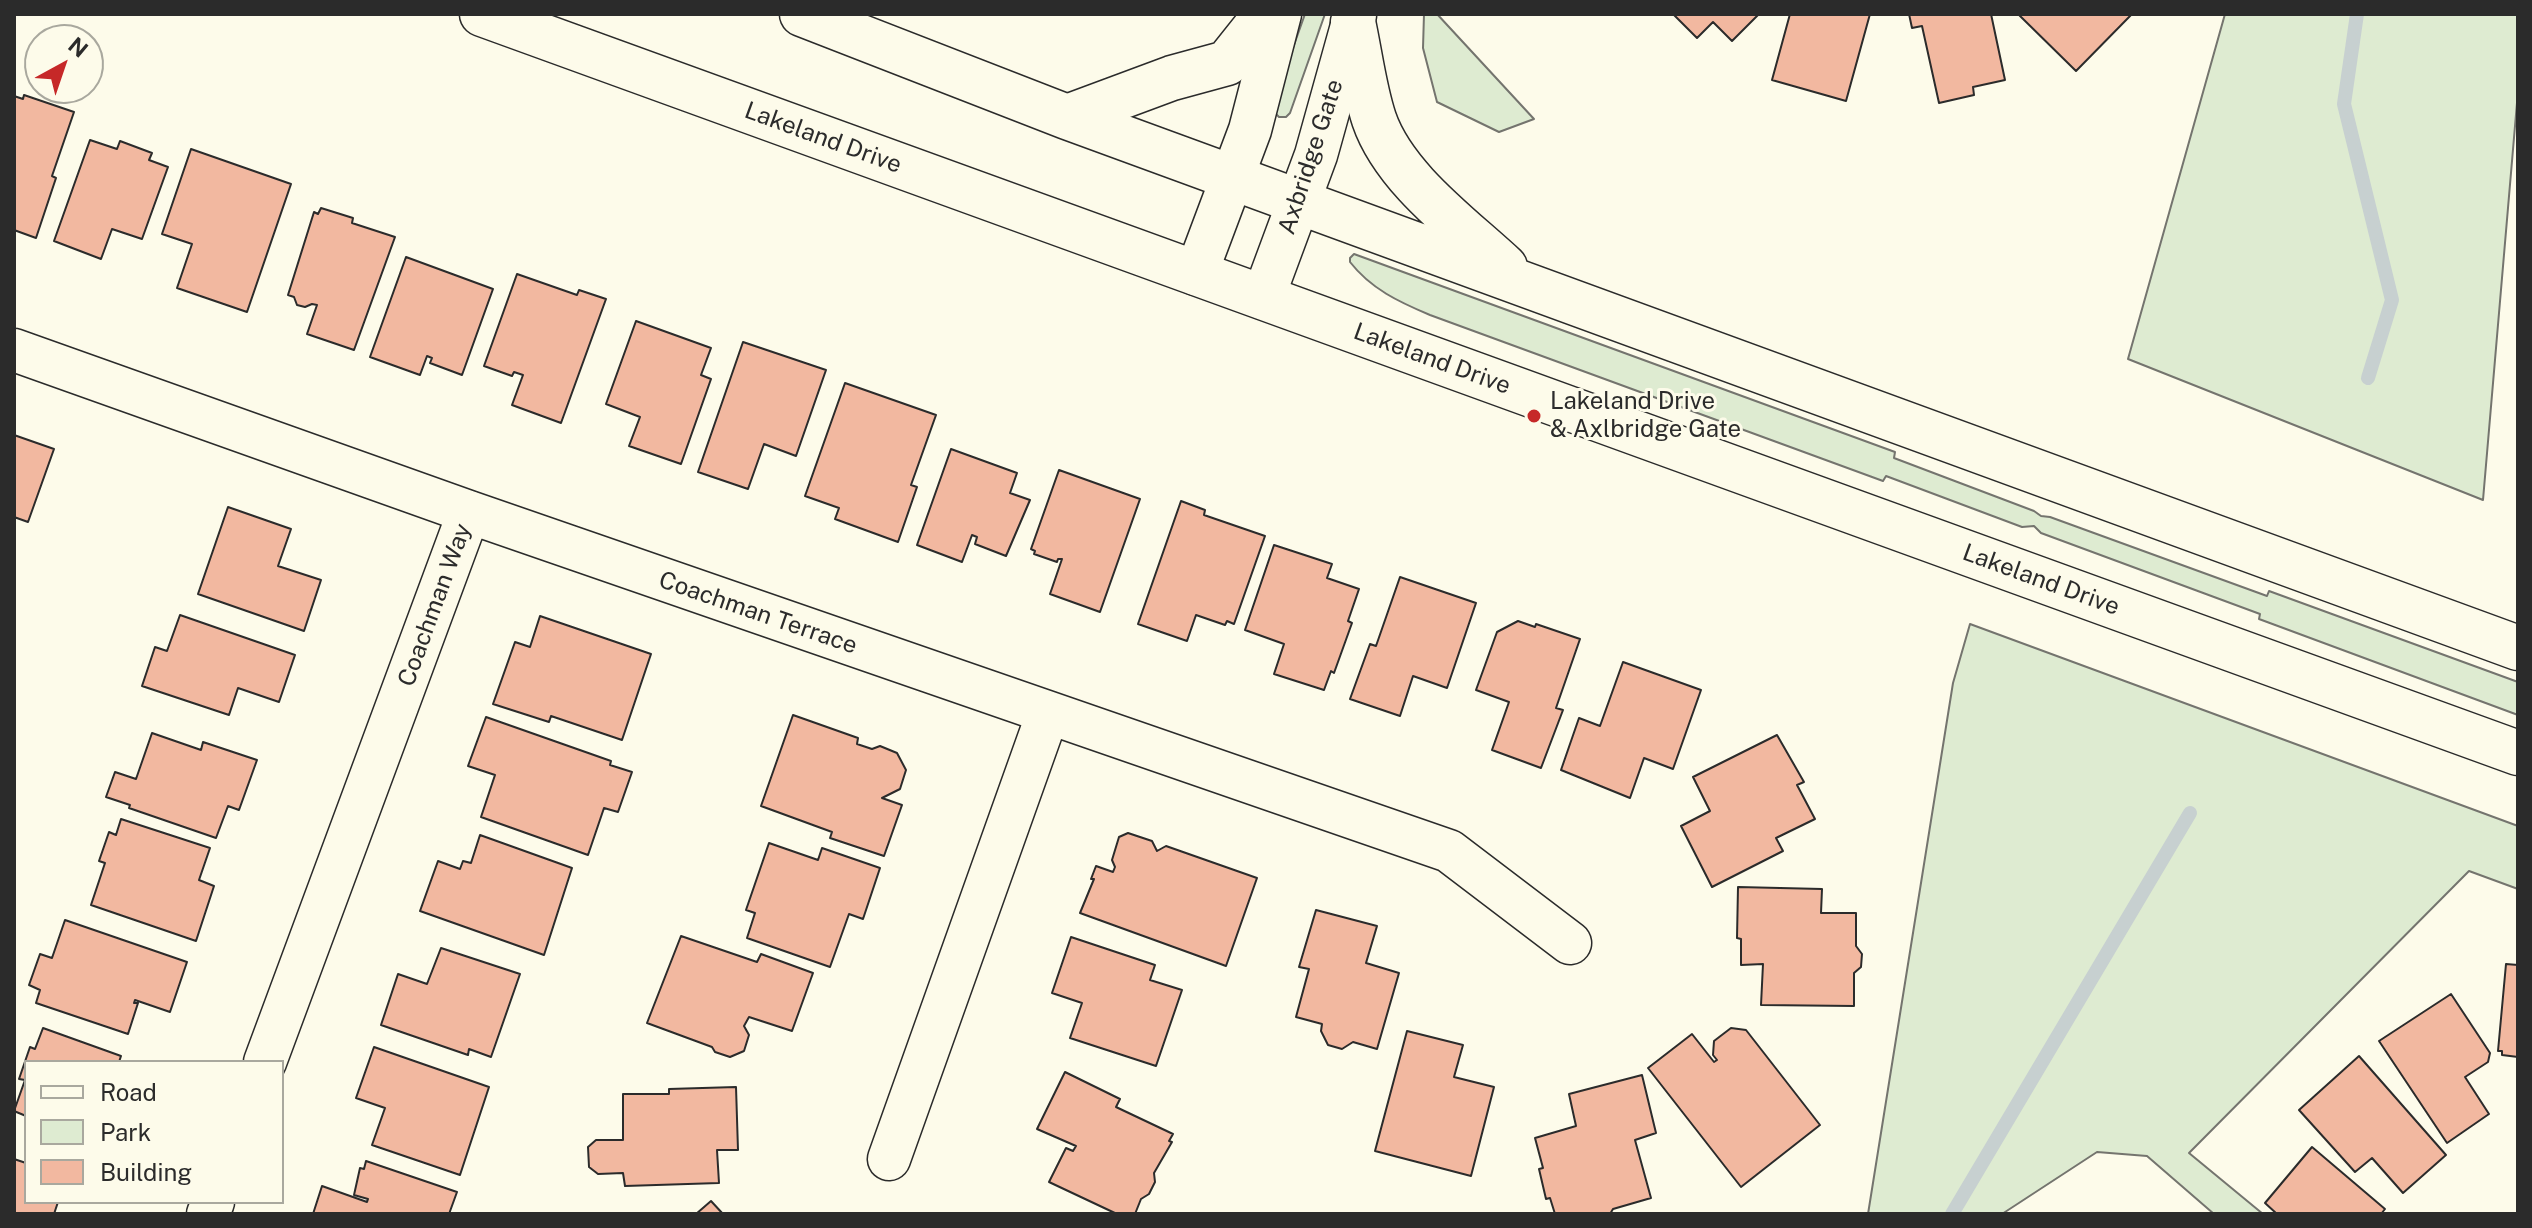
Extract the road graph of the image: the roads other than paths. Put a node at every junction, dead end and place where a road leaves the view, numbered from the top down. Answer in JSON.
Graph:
{"nodes":[{"id":1,"x":482,"y":14,"type":"edge"},
{"id":2,"x":802,"y":14,"type":"edge"},
{"id":3,"x":1266,"y":14,"type":"edge"},
{"id":4,"x":1280,"y":14,"type":"edge"},
{"id":5,"x":1354,"y":18,"type":"edge"},
{"id":6,"x":1067,"y":117,"type":"junction"},
{"id":7,"x":1232,"y":177,"type":"junction"},
{"id":8,"x":1299,"y":201,"type":"junction"},
{"id":9,"x":1196,"y":274,"type":"junction"},
{"id":10,"x":1522,"y":282,"type":"junction"},
{"id":11,"x":1263,"y":298,"type":"junction"},
{"id":12,"x":14,"y":350,"type":"edge"},
{"id":13,"x":469,"y":512,"type":"junction"},
{"id":14,"x":2518,"y":648,"type":"edge"},
{"id":15,"x":1048,"y":713,"type":"junction"},
{"id":16,"x":2518,"y":753,"type":"edge"},
{"id":17,"x":1570,"y":943,"type":"dead end"},
{"id":18,"x":266,"y":1060,"type":"edge"},
{"id":19,"x":889,"y":1159,"type":"dead end"}],
"edges":[{"from":1,"to":9,"type":"main road","name":"Lakeland Drive"},
{"from":2,"to":6,"type":"main road"},
{"from":3,"to":6,"type":"main road"},
{"from":4,"to":7,"type":"street"},
{"from":5,"to":8,"type":"street","name":"Axbridge Gate"},
{"from":5,"to":10,"type":"main road"},
{"from":6,"to":7,"type":"main road"},
{"from":7,"to":8,"type":"main road"},
{"from":7,"to":9,"type":"street"},
{"from":8,"to":10,"type":"main road"},
{"from":8,"to":11,"type":"street","name":"Axbridge Gate"},
{"from":9,"to":11,"type":"main road","name":"Lakeland Drive"},
{"from":10,"to":14,"type":"main road"},
{"from":11,"to":16,"type":"main road","name":"Lakeland Drive"},
{"from":12,"to":13,"type":"street","name":"Coachman Way"},
{"from":13,"to":15,"type":"street","name":"Coachman Terrace"},
{"from":13,"to":18,"type":"street","name":"Coachman Way"},
{"from":15,"to":17,"type":"street","name":"Coachman Terrace"},
{"from":15,"to":19,"type":"street"}]}
